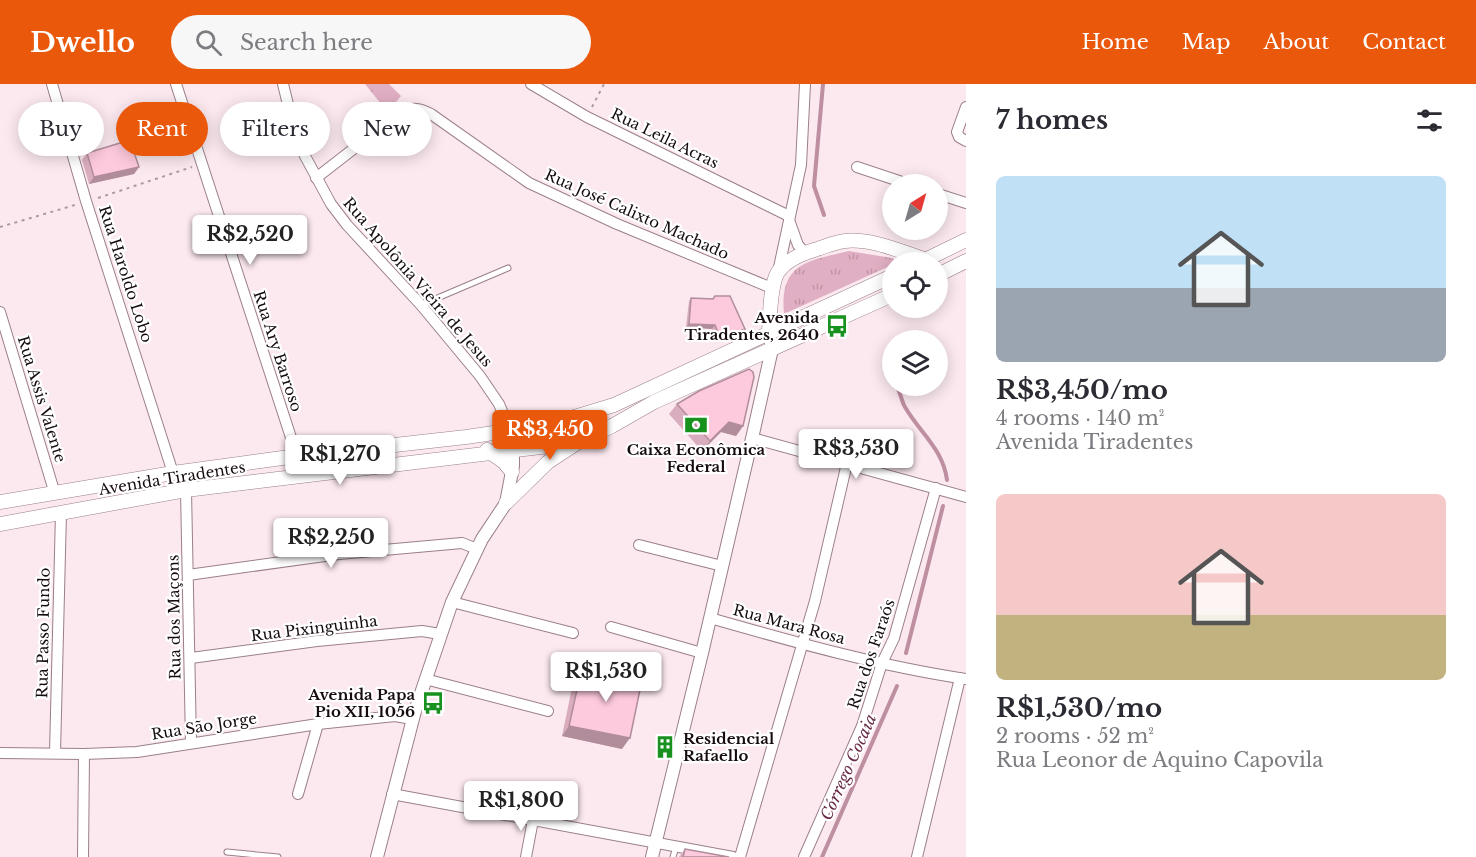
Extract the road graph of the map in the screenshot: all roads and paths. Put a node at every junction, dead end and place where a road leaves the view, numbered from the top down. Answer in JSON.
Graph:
{"nodes":[{"id":1,"x":52,"y":84,"type":"edge"},
{"id":2,"x":176,"y":84,"type":"edge"},
{"id":3,"x":283,"y":84,"type":"edge"},
{"id":4,"x":531,"y":84,"type":"edge"},
{"id":5,"x":604,"y":84,"type":"edge"},
{"id":6,"x":806,"y":84,"type":"edge"},
{"id":7,"x":966,"y":107,"type":"edge"},
{"id":8,"x":586,"y":117,"type":"junction"},
{"id":9,"x":966,"y":141,"type":"edge"},
{"id":10,"x":202,"y":164,"type":"junction"},
{"id":11,"x":857,"y":167,"type":"dead end"},
{"id":12,"x":882,"y":175,"type":"edge"},
{"id":13,"x":316,"y":178,"type":"junction"},
{"id":14,"x":948,"y":197,"type":"edge"},
{"id":15,"x":87,"y":201,"type":"junction"},
{"id":16,"x":966,"y":203,"type":"edge"},
{"id":17,"x":789,"y":216,"type":"junction"},
{"id":18,"x":0,"y":227,"type":"edge"},
{"id":19,"x":966,"y":240,"type":"edge"},
{"id":20,"x":898,"y":252,"type":"edge"},
{"id":21,"x":942,"y":252,"type":"edge"},
{"id":22,"x":805,"y":253,"type":"junction"},
{"id":23,"x":963,"y":265,"type":"edge"},
{"id":24,"x":508,"y":268,"type":"dead end"},
{"id":25,"x":948,"y":271,"type":"edge"},
{"id":26,"x":778,"y":272,"type":"junction"},
{"id":27,"x":882,"y":281,"type":"edge"},
{"id":28,"x":774,"y":289,"type":"junction"},
{"id":29,"x":882,"y":300,"type":"edge"},
{"id":30,"x":421,"y":304,"type":"junction"},
{"id":31,"x":0,"y":312,"type":"edge"},
{"id":32,"x":769,"y":332,"type":"junction"},
{"id":33,"x":772,"y":349,"type":"junction"},
{"id":34,"x":510,"y":430,"type":"junction"},
{"id":35,"x":466,"y":437,"type":"junction"},
{"id":36,"x":752,"y":438,"type":"junction"},
{"id":37,"x":581,"y":440,"type":"junction"},
{"id":38,"x":514,"y":449,"type":"junction"},
{"id":39,"x":491,"y":452,"type":"junction"},
{"id":40,"x":297,"y":456,"type":"junction"},
{"id":41,"x":847,"y":463,"type":"junction"},
{"id":42,"x":512,"y":472,"type":"junction"},
{"id":43,"x":173,"y":473,"type":"junction"},
{"id":44,"x":936,"y":488,"type":"junction"},
{"id":45,"x":186,"y":490,"type":"junction"},
{"id":46,"x":56,"y":494,"type":"junction"},
{"id":47,"x":966,"y":496,"type":"edge"},
{"id":48,"x":0,"y":502,"type":"edge"},
{"id":49,"x":506,"y":503,"type":"junction"},
{"id":50,"x":62,"y":513,"type":"junction"},
{"id":51,"x":0,"y":524,"type":"edge"},
{"id":52,"x":639,"y":545,"type":"dead end"},
{"id":53,"x":477,"y":549,"type":"junction"},
{"id":54,"x":722,"y":566,"type":"junction"},
{"id":55,"x":188,"y":575,"type":"junction"},
{"id":56,"x":452,"y":602,"type":"junction"},
{"id":57,"x":711,"y":618,"type":"junction"},
{"id":58,"x":611,"y":627,"type":"dead end"},
{"id":59,"x":573,"y":633,"type":"dead end"},
{"id":60,"x":440,"y":634,"type":"junction"},
{"id":61,"x":801,"y":644,"type":"junction"},
{"id":62,"x":702,"y":653,"type":"junction"},
{"id":63,"x":191,"y":658,"type":"junction"},
{"id":64,"x":882,"y":663,"type":"junction"},
{"id":65,"x":424,"y":679,"type":"junction"},
{"id":66,"x":963,"y":679,"type":"edge"},
{"id":67,"x":548,"y":711,"type":"dead end"},
{"id":68,"x":412,"y":719,"type":"junction"},
{"id":69,"x":318,"y":724,"type":"junction"},
{"id":70,"x":191,"y":743,"type":"junction"},
{"id":71,"x":0,"y":753,"type":"edge"},
{"id":72,"x":55,"y":753,"type":"junction"},
{"id":73,"x":84,"y":754,"type":"junction"},
{"id":74,"x":298,"y":794,"type":"dead end"},
{"id":75,"x":392,"y":794,"type":"junction"},
{"id":76,"x":533,"y":819,"type":"junction"},
{"id":77,"x":654,"y":842,"type":"junction"},
{"id":78,"x":227,"y":852,"type":"dead end"},
{"id":79,"x":675,"y":852,"type":"edge"},
{"id":80,"x":83,"y":857,"type":"edge"},
{"id":81,"x":278,"y":857,"type":"edge"},
{"id":82,"x":377,"y":857,"type":"edge"},
{"id":83,"x":526,"y":857,"type":"edge"},
{"id":84,"x":652,"y":857,"type":"edge"},
{"id":85,"x":734,"y":857,"type":"edge"},
{"id":86,"x":740,"y":857,"type":"edge"},
{"id":87,"x":804,"y":857,"type":"edge"},
{"id":88,"x":916,"y":857,"type":"edge"}],
"edges":[{"from":1,"to":15,"type":"street","name":"Rua Haroldo Lobo"},
{"from":2,"to":10,"type":"street","name":"Rua Ary Barroso"},
{"from":3,"to":13,"type":"street","name":"Rua Apolônia Vieira de Jesus"},
{"from":4,"to":8,"type":"street","name":"Rua Leila Acras"},
{"from":5,"to":8,"type":"path"},
{"from":6,"to":17,"type":"street"},
{"from":7,"to":9,"type":"street"},
{"from":8,"to":17,"type":"street","name":"Rua Leila Acras"},
{"from":10,"to":15,"type":"path"},
{"from":10,"to":40,"type":"street","name":"Rua Ary Barroso"},
{"from":11,"to":12,"type":"street"},
{"from":13,"to":28,"type":"street","name":"Rua José Calixto Machado"},
{"from":13,"to":30,"type":"street","name":"Rua Apolônia Vieira de Jesus"},
{"from":14,"to":16,"type":"street"},
{"from":15,"to":18,"type":"path"},
{"from":15,"to":43,"type":"street","name":"Rua Haroldo Lobo"},
{"from":17,"to":22,"type":"street"},
{"from":17,"to":26,"type":"street"},
{"from":19,"to":21,"type":"main road"},
{"from":20,"to":22,"type":"main road"},
{"from":22,"to":26,"type":"main road"},
{"from":23,"to":25,"type":"main road"},
{"from":24,"to":30,"type":"lane"},
{"from":26,"to":28,"type":"main road"},
{"from":27,"to":32,"type":"main road","name":"Avenida Tiradentes"},
{"from":28,"to":32,"type":"main road"},
{"from":29,"to":33,"type":"main road","name":"Avenida Tiradentes"},
{"from":30,"to":34,"type":"street","name":"Rua Apolônia Vieira de Jesus"},
{"from":31,"to":46,"type":"street","name":"Rua Assis Valente"},
{"from":32,"to":33,"type":"street"},
{"from":32,"to":34,"type":"main road","name":"Avenida Tiradentes"},
{"from":33,"to":36,"type":"street"},
{"from":33,"to":37,"type":"main road","name":"Avenida Tiradentes"},
{"from":34,"to":35,"type":"main road","name":"Avenida Tiradentes"},
{"from":34,"to":38,"type":"street"},
{"from":35,"to":39,"type":"main road"},
{"from":35,"to":40,"type":"main road","name":"Avenida Tiradentes"},
{"from":36,"to":41,"type":"street"},
{"from":36,"to":54,"type":"street"},
{"from":37,"to":38,"type":"main road","name":"Avenida Tiradentes"},
{"from":37,"to":49,"type":"main road"},
{"from":38,"to":39,"type":"main road","name":"Avenida Tiradentes"},
{"from":38,"to":42,"type":"street"},
{"from":39,"to":42,"type":"main road"},
{"from":39,"to":45,"type":"main road","name":"Avenida Tiradentes"},
{"from":40,"to":43,"type":"main road","name":"Avenida Tiradentes"},
{"from":41,"to":44,"type":"street"},
{"from":41,"to":61,"type":"street"},
{"from":42,"to":49,"type":"street"},
{"from":43,"to":46,"type":"main road","name":"Avenida Tiradentes"},
{"from":44,"to":47,"type":"street"},
{"from":44,"to":64,"type":"street","name":"Rua dos Faraós"},
{"from":45,"to":50,"type":"main road","name":"Avenida Tiradentes"},
{"from":45,"to":55,"type":"street","name":"Rua dos Maçons"},
{"from":46,"to":48,"type":"main road","name":"Avenida Tiradentes"},
{"from":49,"to":53,"type":"street"},
{"from":50,"to":51,"type":"main road","name":"Avenida Tiradentes"},
{"from":50,"to":72,"type":"street","name":"Rua Passo Fundo"},
{"from":52,"to":54,"type":"street"},
{"from":53,"to":55,"type":"street"},
{"from":53,"to":56,"type":"street"},
{"from":54,"to":57,"type":"street"},
{"from":55,"to":63,"type":"street","name":"Rua dos Maçons"},
{"from":56,"to":59,"type":"street"},
{"from":56,"to":60,"type":"street"},
{"from":57,"to":61,"type":"street","name":"Rua Mara Rosa"},
{"from":57,"to":62,"type":"street"},
{"from":58,"to":62,"type":"street"},
{"from":60,"to":63,"type":"street","name":"Rua Pixinguinha"},
{"from":60,"to":65,"type":"street"},
{"from":61,"to":64,"type":"street","name":"Rua Mara Rosa"},
{"from":61,"to":86,"type":"street"},
{"from":62,"to":77,"type":"street"},
{"from":63,"to":70,"type":"street","name":"Rua dos Maçons"},
{"from":64,"to":66,"type":"street","name":"Rua Mara Rosa"},
{"from":64,"to":87,"type":"street","name":"Rua dos Faraós"},
{"from":65,"to":67,"type":"street"},
{"from":65,"to":68,"type":"street"},
{"from":66,"to":88,"type":"street"},
{"from":68,"to":69,"type":"street","name":"Rua São Jorge"},
{"from":68,"to":75,"type":"street"},
{"from":69,"to":70,"type":"street","name":"Rua São Jorge"},
{"from":69,"to":74,"type":"street"},
{"from":70,"to":73,"type":"street","name":"Rua São Jorge"},
{"from":71,"to":72,"type":"street","name":"Rua São Jorge"},
{"from":72,"to":73,"type":"street","name":"Rua São Jorge"},
{"from":73,"to":80,"type":"street"},
{"from":75,"to":76,"type":"street"},
{"from":75,"to":82,"type":"street"},
{"from":76,"to":77,"type":"street"},
{"from":76,"to":83,"type":"street"},
{"from":77,"to":79,"type":"street"},
{"from":77,"to":84,"type":"street"},
{"from":78,"to":81,"type":"lane"},
{"from":79,"to":85,"type":"street"}]}
